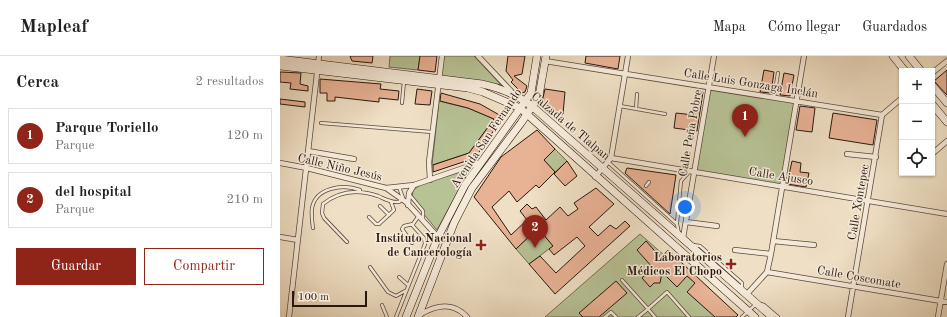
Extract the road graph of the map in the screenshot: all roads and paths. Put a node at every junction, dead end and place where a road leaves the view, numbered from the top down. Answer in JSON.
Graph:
{"nodes":[{"id":1,"x":319,"y":56,"type":"edge"},
{"id":2,"x":442,"y":56,"type":"edge"},
{"id":3,"x":478,"y":56,"type":"edge"},
{"id":4,"x":537,"y":56,"type":"edge"},
{"id":5,"x":628,"y":56,"type":"edge"},
{"id":6,"x":714,"y":56,"type":"edge"},
{"id":7,"x":804,"y":56,"type":"edge"},
{"id":8,"x":893,"y":56,"type":"edge"},
{"id":9,"x":909,"y":56,"type":"edge"},
{"id":10,"x":545,"y":58,"type":"edge"},
{"id":11,"x":280,"y":59,"type":"edge"},
{"id":12,"x":947,"y":61,"type":"edge"},
{"id":13,"x":280,"y":66,"type":"edge"},
{"id":14,"x":318,"y":67,"type":"junction"},
{"id":15,"x":903,"y":68,"type":"edge"},
{"id":16,"x":919,"y":68,"type":"edge"},
{"id":17,"x":935,"y":71,"type":"edge"},
{"id":18,"x":778,"y":73,"type":"dead end"},
{"id":19,"x":625,"y":74,"type":"junction"},
{"id":20,"x":404,"y":80,"type":"junction"},
{"id":21,"x":438,"y":81,"type":"junction"},
{"id":22,"x":708,"y":87,"type":"junction"},
{"id":23,"x":935,"y":89,"type":"edge"},
{"id":24,"x":513,"y":94,"type":"junction"},
{"id":25,"x":637,"y":94,"type":"dead end"},
{"id":26,"x":774,"y":97,"type":"junction"},
{"id":27,"x":797,"y":100,"type":"junction"},
{"id":28,"x":526,"y":101,"type":"junction"},
{"id":29,"x":899,"y":101,"type":"edge"},
{"id":30,"x":402,"y":103,"type":"dead end"},
{"id":31,"x":947,"y":103,"type":"edge"},
{"id":32,"x":619,"y":106,"type":"junction"},
{"id":33,"x":533,"y":107,"type":"junction"},
{"id":34,"x":520,"y":108,"type":"junction"},
{"id":35,"x":935,"y":108,"type":"edge"},
{"id":36,"x":636,"y":109,"type":"junction"},
{"id":37,"x":528,"y":114,"type":"junction"},
{"id":38,"x":665,"y":114,"type":"dead end"},
{"id":39,"x":882,"y":115,"type":"junction"},
{"id":40,"x":947,"y":122,"type":"edge"},
{"id":41,"x":321,"y":123,"type":"dead end"},
{"id":42,"x":432,"y":132,"type":"junction"},
{"id":43,"x":947,"y":141,"type":"edge"},
{"id":44,"x":308,"y":151,"type":"junction"},
{"id":45,"x":935,"y":151,"type":"edge"},
{"id":46,"x":846,"y":154,"type":"dead end"},
{"id":47,"x":876,"y":157,"type":"junction"},
{"id":48,"x":354,"y":159,"type":"dead end"},
{"id":49,"x":607,"y":162,"type":"junction"},
{"id":50,"x":480,"y":163,"type":"junction"},
{"id":51,"x":280,"y":164,"type":"edge"},
{"id":52,"x":307,"y":168,"type":"junction"},
{"id":53,"x":486,"y":168,"type":"junction"},
{"id":54,"x":691,"y":172,"type":"junction"},
{"id":55,"x":595,"y":177,"type":"junction"},
{"id":56,"x":430,"y":180,"type":"junction"},
{"id":57,"x":649,"y":182,"type":"dead end"},
{"id":58,"x":414,"y":185,"type":"junction"},
{"id":59,"x":646,"y":186,"type":"dead end"},
{"id":60,"x":782,"y":187,"type":"junction"},
{"id":61,"x":386,"y":188,"type":"junction"},
{"id":62,"x":399,"y":188,"type":"junction"},
{"id":63,"x":360,"y":191,"type":"junction"},
{"id":64,"x":409,"y":193,"type":"junction"},
{"id":65,"x":403,"y":200,"type":"junction"},
{"id":66,"x":869,"y":201,"type":"junction"},
{"id":67,"x":391,"y":202,"type":"junction"},
{"id":68,"x":408,"y":205,"type":"junction"},
{"id":69,"x":380,"y":206,"type":"dead end"},
{"id":70,"x":947,"y":214,"type":"edge"},
{"id":71,"x":389,"y":215,"type":"junction"},
{"id":72,"x":369,"y":217,"type":"dead end"},
{"id":73,"x":418,"y":217,"type":"junction"},
{"id":74,"x":423,"y":221,"type":"junction"},
{"id":75,"x":686,"y":222,"type":"junction"},
{"id":76,"x":413,"y":224,"type":"junction"},
{"id":77,"x":678,"y":224,"type":"junction"},
{"id":78,"x":717,"y":226,"type":"dead end"},
{"id":79,"x":313,"y":228,"type":"dead end"},
{"id":80,"x":681,"y":236,"type":"junction"},
{"id":81,"x":280,"y":237,"type":"edge"},
{"id":82,"x":438,"y":237,"type":"junction"},
{"id":83,"x":298,"y":240,"type":"junction"},
{"id":84,"x":447,"y":241,"type":"junction"},
{"id":85,"x":773,"y":241,"type":"junction"},
{"id":86,"x":347,"y":242,"type":"dead end"},
{"id":87,"x":412,"y":243,"type":"dead end"},
{"id":88,"x":814,"y":245,"type":"dead end"},
{"id":89,"x":735,"y":250,"type":"dead end"},
{"id":90,"x":433,"y":251,"type":"junction"},
{"id":91,"x":443,"y":253,"type":"junction"},
{"id":92,"x":772,"y":254,"type":"junction"},
{"id":93,"x":947,"y":264,"type":"edge"},
{"id":94,"x":370,"y":267,"type":"dead end"},
{"id":95,"x":767,"y":272,"type":"junction"},
{"id":96,"x":399,"y":277,"type":"dead end"},
{"id":97,"x":622,"y":280,"type":"dead end"},
{"id":98,"x":408,"y":285,"type":"junction"},
{"id":99,"x":854,"y":286,"type":"junction"},
{"id":100,"x":407,"y":290,"type":"junction"},
{"id":101,"x":744,"y":292,"type":"junction"},
{"id":102,"x":941,"y":301,"type":"junction"},
{"id":103,"x":947,"y":302,"type":"edge"},
{"id":104,"x":757,"y":304,"type":"junction"},
{"id":105,"x":382,"y":305,"type":"dead end"},
{"id":106,"x":648,"y":309,"type":"junction"},
{"id":107,"x":749,"y":311,"type":"junction"},
{"id":108,"x":289,"y":317,"type":"edge"},
{"id":109,"x":388,"y":317,"type":"edge"},
{"id":110,"x":396,"y":317,"type":"edge"},
{"id":111,"x":406,"y":317,"type":"edge"},
{"id":112,"x":418,"y":317,"type":"edge"},
{"id":113,"x":467,"y":317,"type":"edge"},
{"id":114,"x":605,"y":317,"type":"edge"},
{"id":115,"x":616,"y":317,"type":"edge"},
{"id":116,"x":638,"y":317,"type":"edge"},
{"id":117,"x":655,"y":317,"type":"edge"},
{"id":118,"x":689,"y":317,"type":"edge"},
{"id":119,"x":742,"y":317,"type":"edge"},
{"id":120,"x":756,"y":317,"type":"edge"},
{"id":121,"x":772,"y":317,"type":"edge"},
{"id":122,"x":778,"y":317,"type":"edge"},
{"id":123,"x":848,"y":317,"type":"edge"},
{"id":124,"x":938,"y":317,"type":"edge"}],
"edges":[{"from":1,"to":14,"type":"street"},
{"from":2,"to":21,"type":"street"},
{"from":3,"to":24,"type":"street"},
{"from":4,"to":28,"type":"main road","name":"Avenida San Fernando"},
{"from":5,"to":19,"type":"street"},
{"from":6,"to":22,"type":"street","name":"Calle Peña Pobre"},
{"from":7,"to":27,"type":"street"},
{"from":8,"to":15,"type":"main road"},
{"from":9,"to":16,"type":"main road"},
{"from":10,"to":19,"type":"street","name":"Calle Luis Gonzaga Inclán"},
{"from":10,"to":33,"type":"main road","name":"Avenida San Fernando"},
{"from":11,"to":14,"type":"main road","name":"Calzada de Tlalpan"},
{"from":12,"to":17,"type":"street"},
{"from":13,"to":14,"type":"main road","name":"Calzada de Tlalpan"},
{"from":14,"to":20,"type":"main road","name":"Calzada de Tlalpan"},
{"from":14,"to":21,"type":"main road","name":"Calzada de Tlalpan"},
{"from":14,"to":44,"type":"street"},
{"from":18,"to":26,"type":"lane"},
{"from":19,"to":22,"type":"street","name":"Calle Luis Gonzaga Inclán"},
{"from":19,"to":32,"type":"street"},
{"from":20,"to":21,"type":"main road","name":"Calzada de Tlalpan"},
{"from":20,"to":30,"type":"lane"},
{"from":21,"to":24,"type":"main road","name":"Calzada de Tlalpan"},
{"from":21,"to":34,"type":"main road","name":"Calzada de Tlalpan"},
{"from":21,"to":42,"type":"street"},
{"from":22,"to":26,"type":"street","name":"Calle Luis Gonzaga Inclán"},
{"from":22,"to":54,"type":"street","name":"Calle Peña Pobre"},
{"from":23,"to":31,"type":"main road"},
{"from":24,"to":28,"type":"main road","name":"Calzada de Tlalpan"},
{"from":25,"to":36,"type":"lane"},
{"from":26,"to":27,"type":"street","name":"Calle Luis Gonzaga Inclán"},
{"from":27,"to":39,"type":"street","name":"Calle Luis Gonzaga Inclán"},
{"from":27,"to":60,"type":"street"},
{"from":28,"to":33,"type":"main road","name":"Calzada de Tlalpan"},
{"from":28,"to":34,"type":"main road","name":"Avenida San Fernando"},
{"from":29,"to":39,"type":"street"},
{"from":32,"to":36,"type":"lane"},
{"from":32,"to":49,"type":"street"},
{"from":33,"to":37,"type":"main road","name":"Avenida San Fernando"},
{"from":33,"to":49,"type":"main road","name":"Calzada de Tlalpan"},
{"from":34,"to":37,"type":"main road","name":"Calzada de Tlalpan"},
{"from":34,"to":50,"type":"main road","name":"Avenida San Fernando"},
{"from":35,"to":40,"type":"main road"},
{"from":36,"to":38,"type":"lane"},
{"from":37,"to":53,"type":"main road","name":"Avenida San Fernando"},
{"from":37,"to":55,"type":"main road","name":"Calzada de Tlalpan"},
{"from":39,"to":47,"type":"street","name":"Calle Xontepec"},
{"from":41,"to":42,"type":"lane"},
{"from":42,"to":56,"type":"street"},
{"from":43,"to":45,"type":"street"},
{"from":44,"to":48,"type":"street"},
{"from":44,"to":52,"type":"street"},
{"from":46,"to":47,"type":"street"},
{"from":47,"to":66,"type":"street","name":"Calle Xontepec"},
{"from":49,"to":54,"type":"street","name":"Calle Ajusco"},
{"from":49,"to":55,"type":"street"},
{"from":49,"to":77,"type":"lane"},
{"from":49,"to":80,"type":"main road","name":"Calzada de Tlalpan"},
{"from":50,"to":53,"type":"street"},
{"from":50,"to":56,"type":"street","name":"Calle Niño Jesús"},
{"from":50,"to":82,"type":"main road","name":"Avenida San Fernando"},
{"from":51,"to":52,"type":"street","name":"Calle Niño Jesús"},
{"from":52,"to":61,"type":"street","name":"Calle Niño Jesús"},
{"from":52,"to":83,"type":"street"},
{"from":53,"to":84,"type":"main road","name":"Avenida San Fernando"},
{"from":54,"to":60,"type":"street","name":"Calle Ajusco"},
{"from":54,"to":75,"type":"street","name":"Calle Peña Pobre"},
{"from":54,"to":77,"type":"lane"},
{"from":55,"to":107,"type":"main road","name":"Calzada de Tlalpan"},
{"from":56,"to":58,"type":"street","name":"Calle Niño Jesús"},
{"from":57,"to":59,"type":"lane"},
{"from":58,"to":62,"type":"street","name":"Calle Niño Jesús"},
{"from":58,"to":64,"type":"street"},
{"from":60,"to":66,"type":"street","name":"Calle Ajusco"},
{"from":60,"to":85,"type":"street"},
{"from":61,"to":62,"type":"street","name":"Calle Niño Jesús"},
{"from":61,"to":65,"type":"street"},
{"from":62,"to":65,"type":"lane"},
{"from":63,"to":67,"type":"lane"},
{"from":63,"to":79,"type":"lane"},
{"from":63,"to":86,"type":"lane"},
{"from":64,"to":68,"type":"street"},
{"from":64,"to":74,"type":"lane"},
{"from":65,"to":67,"type":"lane"},
{"from":65,"to":68,"type":"street"},
{"from":66,"to":70,"type":"street","name":"Calle Ajusco"},
{"from":66,"to":99,"type":"street","name":"Calle Xontepec"},
{"from":67,"to":71,"type":"lane"},
{"from":68,"to":73,"type":"street"},
{"from":69,"to":71,"type":"lane"},
{"from":71,"to":72,"type":"lane"},
{"from":73,"to":74,"type":"street"},
{"from":73,"to":76,"type":"lane"},
{"from":74,"to":82,"type":"street"},
{"from":75,"to":78,"type":"street"},
{"from":75,"to":80,"type":"street","name":"Calle Peña Pobre"},
{"from":76,"to":87,"type":"lane"},
{"from":76,"to":98,"type":"lane"},
{"from":77,"to":80,"type":"lane"},
{"from":80,"to":101,"type":"main road","name":"Calzada de Tlalpan"},
{"from":81,"to":83,"type":"street"},
{"from":82,"to":84,"type":"street"},
{"from":82,"to":90,"type":"main road","name":"Avenida San Fernando"},
{"from":83,"to":108,"type":"street"},
{"from":84,"to":91,"type":"main road","name":"Avenida San Fernando"},
{"from":85,"to":88,"type":"street"},
{"from":85,"to":92,"type":"street"},
{"from":89,"to":92,"type":"street"},
{"from":90,"to":91,"type":"main road"},
{"from":90,"to":111,"type":"main road","name":"Avenida San Fernando"},
{"from":91,"to":112,"type":"main road","name":"Avenida San Fernando"},
{"from":92,"to":95,"type":"street"},
{"from":93,"to":102,"type":"street"},
{"from":94,"to":100,"type":"lane"},
{"from":95,"to":99,"type":"street","name":"Calle Coscomate"},
{"from":95,"to":101,"type":"street"},
{"from":96,"to":98,"type":"lane"},
{"from":97,"to":106,"type":"lane"},
{"from":98,"to":100,"type":"lane"},
{"from":99,"to":102,"type":"street","name":"Calle Coscomate"},
{"from":99,"to":123,"type":"street","name":"Calle Xontepec"},
{"from":100,"to":110,"type":"lane"},
{"from":101,"to":104,"type":"main road","name":"Calzada de Tlalpan"},
{"from":102,"to":103,"type":"street","name":"Calle Coscomate"},
{"from":102,"to":124,"type":"street"},
{"from":104,"to":107,"type":"lane"},
{"from":104,"to":121,"type":"main road","name":"Calzada de Tlalpan"},
{"from":104,"to":122,"type":"lane"},
{"from":105,"to":109,"type":"lane"},
{"from":106,"to":116,"type":"lane"},
{"from":106,"to":117,"type":"lane"},
{"from":106,"to":118,"type":"lane"},
{"from":107,"to":119,"type":"lane"},
{"from":107,"to":120,"type":"main road","name":"Calzada de Tlalpan"},
{"from":112,"to":113,"type":"street"},
{"from":114,"to":115,"type":"lane"}]}
